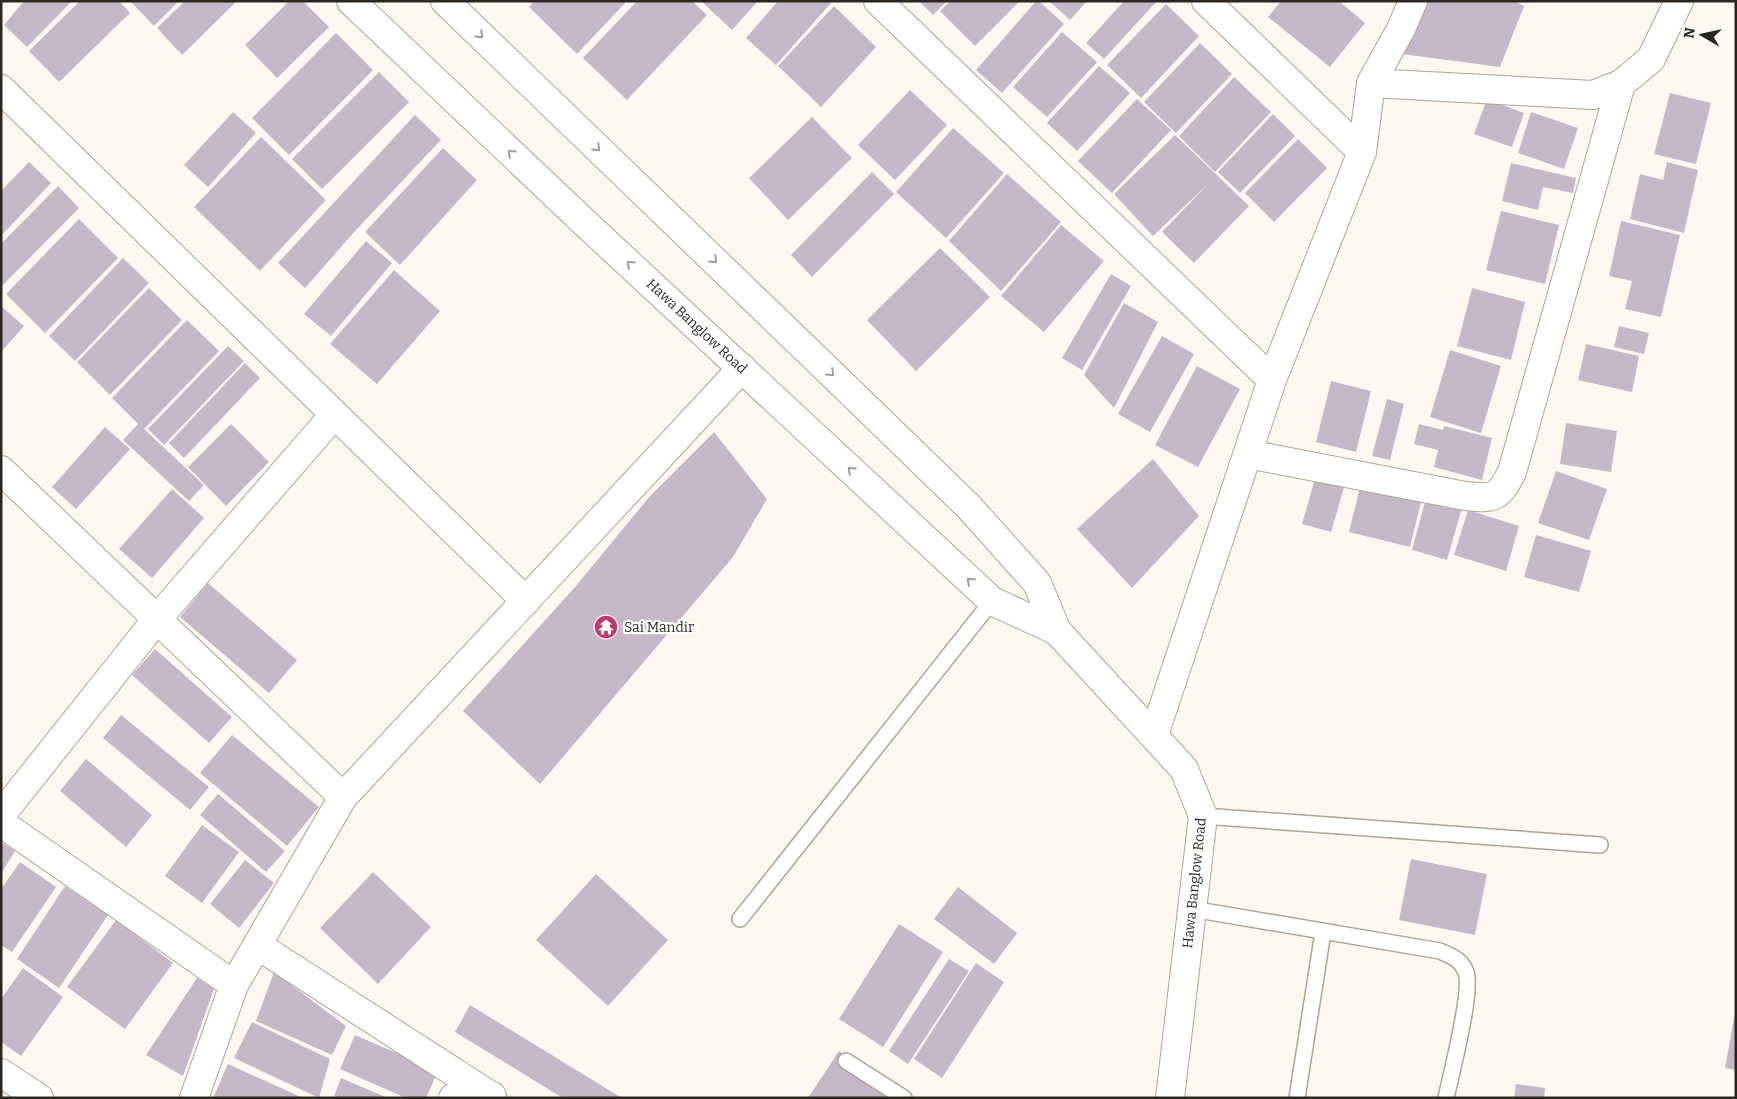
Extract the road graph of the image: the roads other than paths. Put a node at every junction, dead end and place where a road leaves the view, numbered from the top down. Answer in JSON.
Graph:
{"nodes":[{"id":1,"x":351,"y":1,"type":"edge"},
{"id":2,"x":444,"y":1,"type":"edge"},
{"id":3,"x":878,"y":1,"type":"edge"},
{"id":4,"x":1206,"y":1,"type":"edge"},
{"id":5,"x":1413,"y":1,"type":"edge"},
{"id":6,"x":1679,"y":1,"type":"edge"},
{"id":7,"x":1371,"y":83,"type":"junction"},
{"id":8,"x":1621,"y":84,"type":"junction"},
{"id":9,"x":1,"y":88,"type":"edge"},
{"id":10,"x":1362,"y":152,"type":"junction"},
{"id":11,"x":742,"y":368,"type":"junction"},
{"id":12,"x":1272,"y":380,"type":"junction"},
{"id":13,"x":334,"y":415,"type":"junction"},
{"id":14,"x":1248,"y":454,"type":"junction"},
{"id":15,"x":1,"y":470,"type":"edge"},
{"id":16,"x":526,"y":600,"type":"junction"},
{"id":17,"x":992,"y":601,"type":"junction"},
{"id":18,"x":158,"y":619,"type":"junction"},
{"id":19,"x":1057,"y":631,"type":"junction"},
{"id":20,"x":1154,"y":735,"type":"junction"},
{"id":21,"x":343,"y":797,"type":"junction"},
{"id":22,"x":1,"y":815,"type":"edge"},
{"id":23,"x":1203,"y":816,"type":"junction"},
{"id":24,"x":1,"y":823,"type":"edge"},
{"id":25,"x":1600,"y":846,"type":"dead end"},
{"id":26,"x":1192,"y":909,"type":"junction"},
{"id":27,"x":740,"y":920,"type":"dead end"},
{"id":28,"x":1324,"y":932,"type":"junction"},
{"id":29,"x":257,"y":945,"type":"junction"},
{"id":30,"x":234,"y":985,"type":"junction"},
{"id":31,"x":846,"y":1061,"type":"dead end"},
{"id":32,"x":1,"y":1073,"type":"edge"},
{"id":33,"x":492,"y":1096,"type":"edge"},
{"id":34,"x":39,"y":1098,"type":"edge"},
{"id":35,"x":194,"y":1098,"type":"edge"},
{"id":36,"x":453,"y":1098,"type":"edge"},
{"id":37,"x":904,"y":1098,"type":"edge"},
{"id":38,"x":1170,"y":1098,"type":"edge"},
{"id":39,"x":1297,"y":1098,"type":"edge"},
{"id":40,"x":1446,"y":1098,"type":"edge"}],
"edges":[{"from":11,"to":1,"type":"street","name":"Hawa Banglow Road","one_way":true},
{"from":2,"to":19,"type":"street","name":"Hawa Banglow Road","one_way":true},
{"from":3,"to":12,"type":"street"},
{"from":4,"to":10,"type":"street"},
{"from":5,"to":7,"type":"street"},
{"from":6,"to":8,"type":"street"},
{"from":7,"to":8,"type":"street"},
{"from":7,"to":10,"type":"street"},
{"from":8,"to":14,"type":"street"},
{"from":9,"to":13,"type":"street"},
{"from":10,"to":12,"type":"street"},
{"from":11,"to":16,"type":"street"},
{"from":17,"to":11,"type":"street","name":"Hawa Banglow Road","one_way":true},
{"from":12,"to":14,"type":"street"},
{"from":13,"to":16,"type":"street"},
{"from":13,"to":18,"type":"street"},
{"from":14,"to":20,"type":"street"},
{"from":15,"to":18,"type":"street"},
{"from":16,"to":21,"type":"street"},
{"from":17,"to":19,"type":"street","name":"Hawa Banglow Road"},
{"from":17,"to":27,"type":"lane"},
{"from":18,"to":21,"type":"street"},
{"from":18,"to":22,"type":"street"},
{"from":19,"to":20,"type":"street","name":"Hawa Banglow Road"},
{"from":20,"to":23,"type":"street","name":"Hawa Banglow Road"},
{"from":21,"to":29,"type":"street"},
{"from":23,"to":25,"type":"lane"},
{"from":23,"to":26,"type":"street","name":"Hawa Banglow Road"},
{"from":24,"to":30,"type":"street"},
{"from":26,"to":28,"type":"lane"},
{"from":26,"to":38,"type":"street","name":"Hawa Banglow Road"},
{"from":28,"to":39,"type":"lane"},
{"from":28,"to":40,"type":"lane"},
{"from":29,"to":30,"type":"street"},
{"from":29,"to":33,"type":"street"},
{"from":30,"to":35,"type":"street"},
{"from":31,"to":37,"type":"lane"},
{"from":32,"to":34,"type":"street"},
{"from":33,"to":36,"type":"street"}]}
